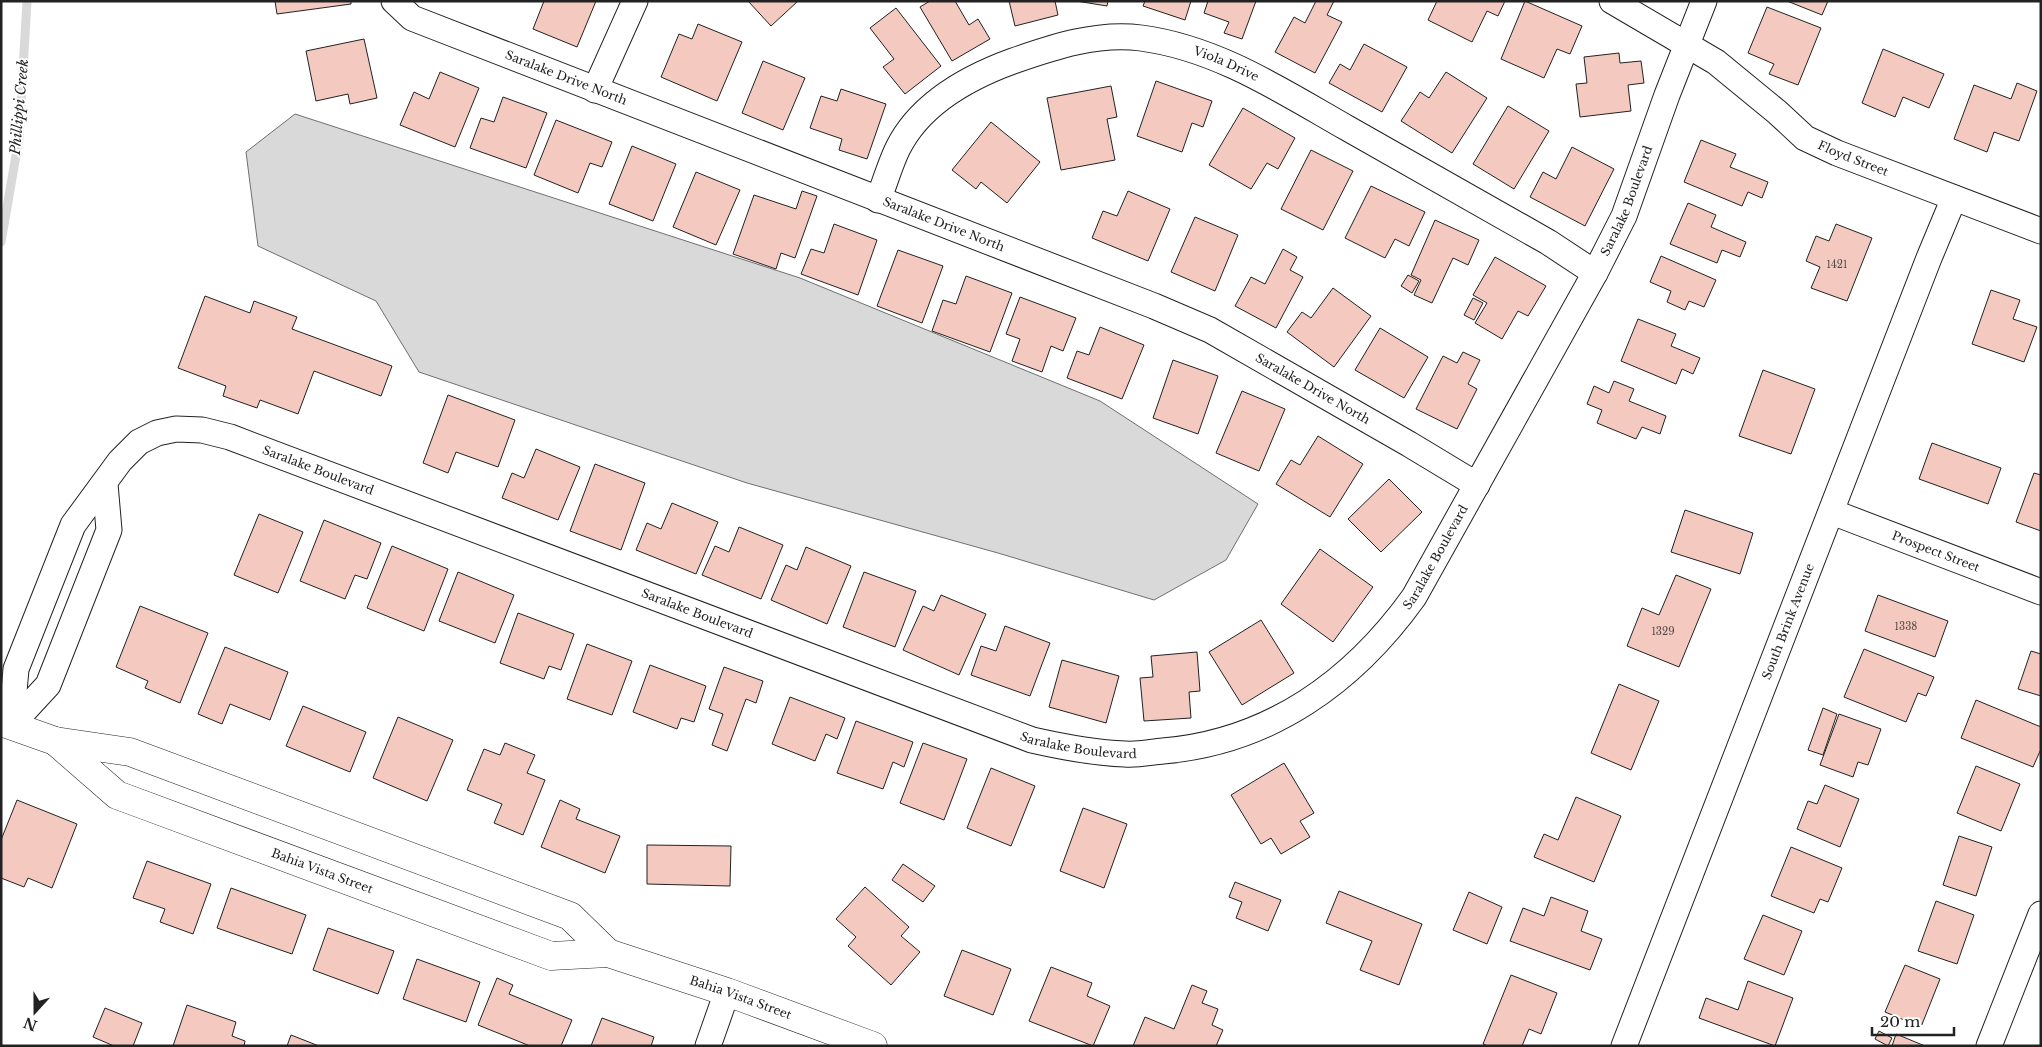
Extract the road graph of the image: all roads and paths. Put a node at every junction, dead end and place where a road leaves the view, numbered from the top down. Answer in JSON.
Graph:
{"nodes":[{"id":1,"x":394,"y":1,"type":"edge"},
{"id":2,"x":635,"y":1,"type":"edge"},
{"id":3,"x":1612,"y":1,"type":"edge"},
{"id":4,"x":1704,"y":1,"type":"edge"},
{"id":5,"x":1688,"y":44,"type":"junction"},
{"id":6,"x":595,"y":90,"type":"junction"},
{"id":7,"x":1954,"y":198,"type":"junction"},
{"id":8,"x":878,"y":200,"type":"junction"},
{"id":9,"x":2041,"y":231,"type":"edge"},
{"id":10,"x":1595,"y":272,"type":"junction"},
{"id":11,"x":105,"y":484,"type":"junction"},
{"id":12,"x":1477,"y":485,"type":"junction"},
{"id":13,"x":1832,"y":512,"type":"junction"},
{"id":14,"x":2041,"y":592,"type":"edge"},
{"id":15,"x":6,"y":724,"type":"edge"},
{"id":16,"x":55,"y":741,"type":"junction"},
{"id":17,"x":2041,"y":914,"type":"edge"},
{"id":18,"x":608,"y":954,"type":"junction"},
{"id":19,"x":727,"y":992,"type":"junction"},
{"id":20,"x":708,"y":1046,"type":"edge"},
{"id":21,"x":873,"y":1046,"type":"edge"},
{"id":22,"x":1624,"y":1046,"type":"edge"},
{"id":23,"x":1989,"y":1046,"type":"edge"}],
"edges":[{"from":1,"to":6,"type":"street","name":"Saralake Drive North"},
{"from":2,"to":6,"type":"street"},
{"from":3,"to":5,"type":"street","name":"Floyd Street"},
{"from":4,"to":5,"type":"street","name":"Saralake Boulevard"},
{"from":5,"to":7,"type":"street","name":"Floyd Street"},
{"from":5,"to":10,"type":"street","name":"Saralake Boulevard"},
{"from":6,"to":8,"type":"street","name":"Saralake Drive North"},
{"from":7,"to":9,"type":"street","name":"Floyd Street"},
{"from":7,"to":13,"type":"street","name":"South Brink Avenue"},
{"from":8,"to":10,"type":"street","name":"Viola Drive"},
{"from":8,"to":12,"type":"street","name":"Saralake Drive North"},
{"from":10,"to":12,"type":"street","name":"Saralake Boulevard"},
{"from":11,"to":12,"type":"street","name":"Saralake Boulevard"},
{"from":11,"to":15,"type":"street","name":"Saralake Boulevard"},
{"from":11,"to":15,"type":"street"},
{"from":13,"to":14,"type":"street","name":"Prospect Street"},
{"from":13,"to":22,"type":"street","name":"South Brink Avenue"},
{"from":15,"to":16,"type":"street","name":"Bahia Vista Street"},
{"from":16,"to":18,"type":"street","name":"Bahia Vista Street"},
{"from":16,"to":18,"type":"street","name":"Bahia Vista Street"},
{"from":17,"to":23,"type":"street"},
{"from":18,"to":19,"type":"street","name":"Bahia Vista Street"},
{"from":19,"to":20,"type":"street"},
{"from":19,"to":21,"type":"street","name":"Bahia Vista Street"}]}
